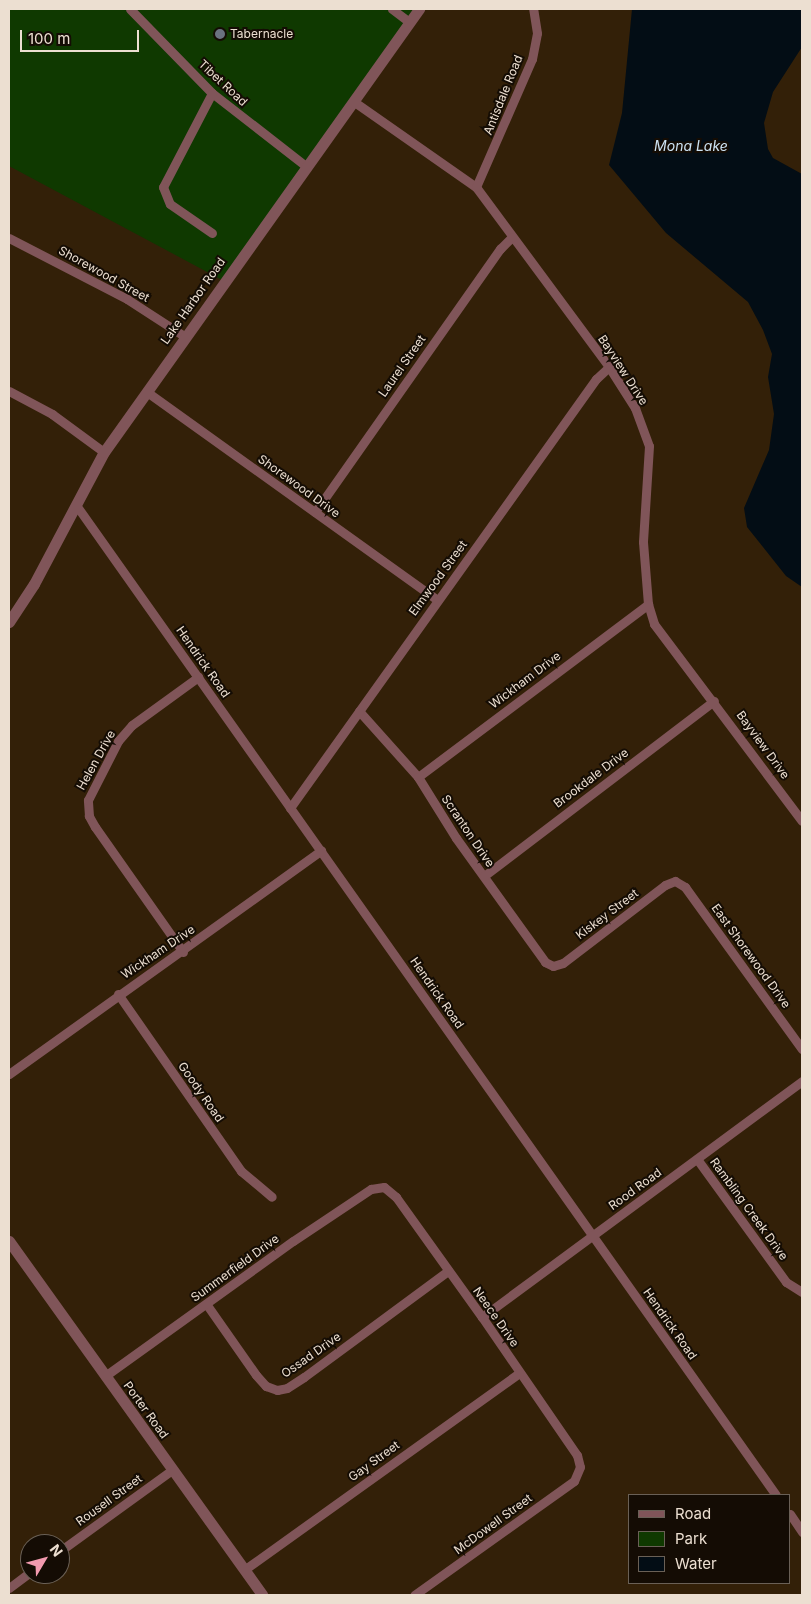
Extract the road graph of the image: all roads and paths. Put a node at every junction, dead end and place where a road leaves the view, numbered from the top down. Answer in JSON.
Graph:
{"nodes":[{"id":1,"x":130,"y":9,"type":"edge"},
{"id":2,"x":392,"y":9,"type":"edge"},
{"id":3,"x":419,"y":9,"type":"edge"},
{"id":4,"x":533,"y":9,"type":"edge"},
{"id":5,"x":409,"y":22,"type":"junction"},
{"id":6,"x":212,"y":93,"type":"junction"},
{"id":7,"x":353,"y":101,"type":"junction"},
{"id":8,"x":307,"y":167,"type":"junction"},
{"id":9,"x":476,"y":187,"type":"junction"},
{"id":10,"x":212,"y":233,"type":"dead end"},
{"id":11,"x":512,"y":237,"type":"junction"},
{"id":12,"x":9,"y":238,"type":"edge"},
{"id":13,"x":184,"y":336,"type":"junction"},
{"id":14,"x":609,"y":367,"type":"junction"},
{"id":15,"x":9,"y":390,"type":"edge"},
{"id":16,"x":147,"y":392,"type":"junction"},
{"id":17,"x":104,"y":452,"type":"junction"},
{"id":18,"x":76,"y":505,"type":"junction"},
{"id":19,"x":315,"y":512,"type":"junction"},
{"id":20,"x":437,"y":600,"type":"junction"},
{"id":21,"x":648,"y":604,"type":"junction"},
{"id":22,"x":9,"y":622,"type":"edge"},
{"id":23,"x":198,"y":678,"type":"junction"},
{"id":24,"x":714,"y":700,"type":"junction"},
{"id":25,"x":359,"y":711,"type":"junction"},
{"id":26,"x":418,"y":777,"type":"junction"},
{"id":27,"x":290,"y":808,"type":"junction"},
{"id":28,"x":802,"y":821,"type":"edge"},
{"id":29,"x":321,"y":851,"type":"junction"},
{"id":30,"x":484,"y":876,"type":"junction"},
{"id":31,"x":675,"y":881,"type":"joint"},
{"id":32,"x":183,"y":952,"type":"junction"},
{"id":33,"x":553,"y":966,"type":"joint"},
{"id":34,"x":118,"y":994,"type":"junction"},
{"id":35,"x":802,"y":1049,"type":"edge"},
{"id":36,"x":9,"y":1074,"type":"edge"},
{"id":37,"x":802,"y":1081,"type":"edge"},
{"id":38,"x":697,"y":1159,"type":"junction"},
{"id":39,"x":384,"y":1187,"type":"joint"},
{"id":40,"x":272,"y":1197,"type":"dead end"},
{"id":41,"x":593,"y":1235,"type":"junction"},
{"id":42,"x":9,"y":1241,"type":"edge"},
{"id":43,"x":448,"y":1271,"type":"junction"},
{"id":44,"x":802,"y":1292,"type":"edge"},
{"id":45,"x":207,"y":1305,"type":"junction"},
{"id":46,"x":482,"y":1317,"type":"junction"},
{"id":47,"x":519,"y":1373,"type":"junction"},
{"id":48,"x":105,"y":1376,"type":"junction"},
{"id":49,"x":580,"y":1467,"type":"joint"},
{"id":50,"x":172,"y":1470,"type":"junction"},
{"id":51,"x":775,"y":1494,"type":"edge"},
{"id":52,"x":791,"y":1516,"type":"edge"},
{"id":53,"x":802,"y":1532,"type":"edge"},
{"id":54,"x":70,"y":1543,"type":"edge"},
{"id":55,"x":244,"y":1570,"type":"junction"},
{"id":56,"x":20,"y":1580,"type":"edge"},
{"id":57,"x":9,"y":1588,"type":"edge"},
{"id":58,"x":262,"y":1595,"type":"edge"},
{"id":59,"x":414,"y":1595,"type":"edge"}],
"edges":[{"from":1,"to":6,"type":"street","name":"Tibet Road"},
{"from":2,"to":5,"type":"street"},
{"from":3,"to":5,"type":"street","name":"Lake Harbor Road"},
{"from":4,"to":9,"type":"street","name":"Antisdale Road"},
{"from":5,"to":7,"type":"street","name":"Lake Harbor Road"},
{"from":6,"to":8,"type":"street","name":"Tibet Road"},
{"from":6,"to":10,"type":"street"},
{"from":7,"to":8,"type":"street","name":"Lake Harbor Road"},
{"from":7,"to":9,"type":"street","name":"Bayview Drive"},
{"from":8,"to":13,"type":"street","name":"Lake Harbor Road"},
{"from":9,"to":11,"type":"street","name":"Bayview Drive"},
{"from":11,"to":14,"type":"street","name":"Bayview Drive"},
{"from":11,"to":19,"type":"street","name":"Laurel Street"},
{"from":12,"to":13,"type":"street","name":"Shorewood Street"},
{"from":13,"to":16,"type":"street","name":"Lake Harbor Road"},
{"from":14,"to":20,"type":"street","name":"Elmwood Street"},
{"from":14,"to":21,"type":"street","name":"Bayview Drive"},
{"from":15,"to":17,"type":"street"},
{"from":16,"to":17,"type":"street","name":"Lake Harbor Road"},
{"from":16,"to":19,"type":"street","name":"Shorewood Drive"},
{"from":17,"to":18,"type":"street","name":"Lake Harbor Road"},
{"from":18,"to":22,"type":"street","name":"Lake Harbor Road"},
{"from":18,"to":23,"type":"street","name":"Hendrick Road"},
{"from":19,"to":20,"type":"street","name":"Shorewood Drive"},
{"from":20,"to":25,"type":"street","name":"Elmwood Street"},
{"from":21,"to":24,"type":"street","name":"Bayview Drive"},
{"from":21,"to":26,"type":"street","name":"Wickham Drive"},
{"from":23,"to":27,"type":"street","name":"Hendrick Road"},
{"from":23,"to":32,"type":"street","name":"Helen Drive"},
{"from":24,"to":28,"type":"street","name":"Bayview Drive"},
{"from":24,"to":30,"type":"street","name":"Brookdale Drive"},
{"from":25,"to":26,"type":"street","name":"Scranton Drive"},
{"from":25,"to":27,"type":"street","name":"Elmwood Street"},
{"from":26,"to":30,"type":"street","name":"Scranton Drive"},
{"from":27,"to":29,"type":"street","name":"Hendrick Road"},
{"from":29,"to":32,"type":"street","name":"Wickham Drive"},
{"from":29,"to":41,"type":"street","name":"Hendrick Road"},
{"from":30,"to":33,"type":"street","name":"Scranton Drive"},
{"from":31,"to":33,"type":"street","name":"Kiskey Street"},
{"from":31,"to":35,"type":"street","name":"East Shorewood Drive"},
{"from":32,"to":34,"type":"street","name":"Wickham Drive"},
{"from":34,"to":36,"type":"street","name":"Wickham Drive"},
{"from":34,"to":40,"type":"street","name":"Goody Road"},
{"from":37,"to":38,"type":"street","name":"Rood Road"},
{"from":38,"to":41,"type":"street","name":"Rood Road"},
{"from":38,"to":44,"type":"street","name":"Rambling Creek Drive"},
{"from":39,"to":43,"type":"street","name":"Neece Drive"},
{"from":39,"to":45,"type":"street","name":"Summerfield Drive"},
{"from":41,"to":46,"type":"street","name":"Rood Road"},
{"from":41,"to":51,"type":"street","name":"Hendrick Road"},
{"from":42,"to":48,"type":"street","name":"Porter Road"},
{"from":43,"to":45,"type":"street","name":"Ossad Drive"},
{"from":43,"to":46,"type":"street","name":"Neece Drive"},
{"from":45,"to":48,"type":"street","name":"Summerfield Drive"},
{"from":46,"to":47,"type":"street","name":"Neece Drive"},
{"from":47,"to":49,"type":"street","name":"Neece Drive"},
{"from":47,"to":55,"type":"street","name":"Gay Street"},
{"from":48,"to":50,"type":"street","name":"Porter Road"},
{"from":49,"to":59,"type":"street","name":"McDowell Street"},
{"from":50,"to":54,"type":"street","name":"Rousell Street"},
{"from":50,"to":55,"type":"street","name":"Porter Road"},
{"from":52,"to":53,"type":"street"},
{"from":55,"to":58,"type":"street","name":"Porter Road"},
{"from":56,"to":57,"type":"street"}]}
